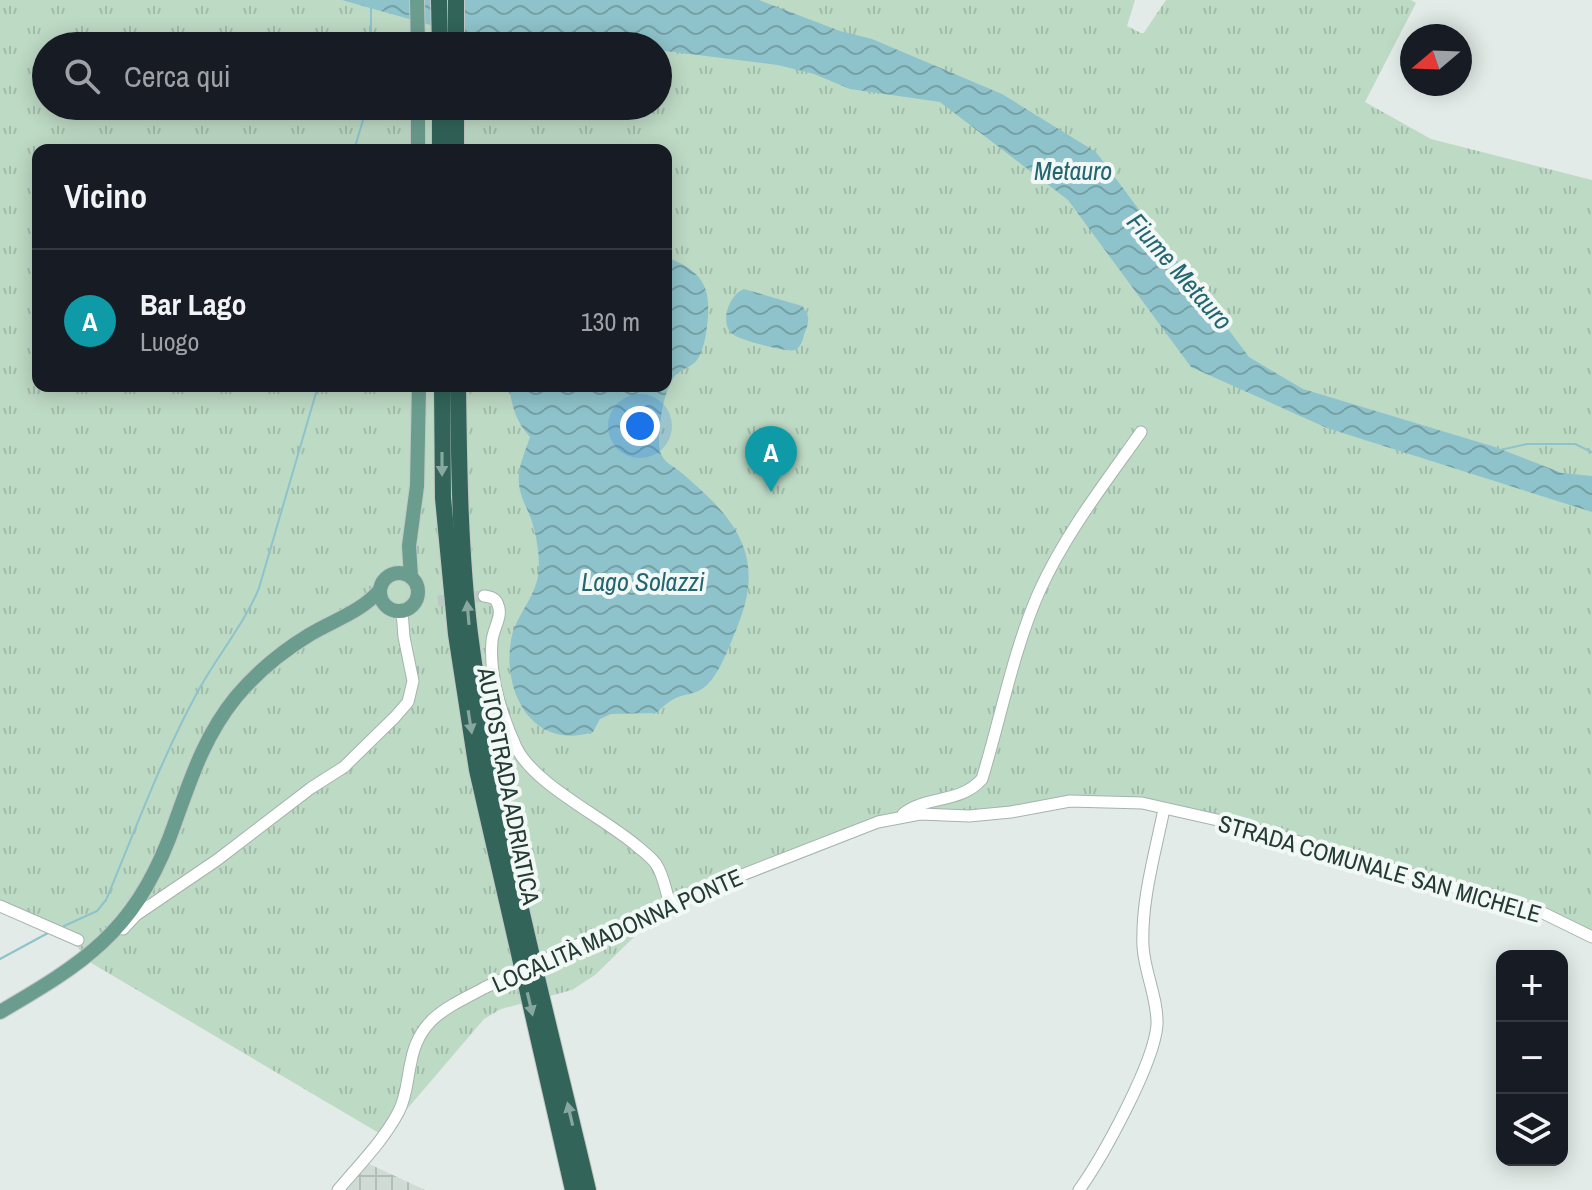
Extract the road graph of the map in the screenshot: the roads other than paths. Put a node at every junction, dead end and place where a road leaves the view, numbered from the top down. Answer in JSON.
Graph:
{"nodes":[{"id":1,"x":417,"y":0,"type":"edge"},
{"id":2,"x":439,"y":0,"type":"edge"},
{"id":3,"x":456,"y":0,"type":"edge"},
{"id":4,"x":418,"y":32,"type":"edge"},
{"id":5,"x":440,"y":32,"type":"edge"},
{"id":6,"x":456,"y":32,"type":"edge"},
{"id":7,"x":418,"y":120,"type":"edge"},
{"id":8,"x":440,"y":120,"type":"edge"},
{"id":9,"x":456,"y":120,"type":"edge"},
{"id":10,"x":418,"y":144,"type":"edge"},
{"id":11,"x":440,"y":144,"type":"edge"},
{"id":12,"x":456,"y":144,"type":"edge"},
{"id":13,"x":419,"y":392,"type":"edge"},
{"id":14,"x":442,"y":392,"type":"edge"},
{"id":15,"x":458,"y":392,"type":"edge"},
{"id":16,"x":1141,"y":432,"type":"dead end"},
{"id":17,"x":409,"y":546,"type":"junction"},
{"id":18,"x":394,"y":573,"type":"junction"},
{"id":19,"x":411,"y":577,"type":"junction"},
{"id":20,"x":380,"y":590,"type":"junction"},
{"id":21,"x":484,"y":596,"type":"dead end"},
{"id":22,"x":395,"y":608,"type":"junction"},
{"id":23,"x":358,"y":610,"type":"junction"},
{"id":24,"x":1164,"y":809,"type":"junction"},
{"id":25,"x":899,"y":817,"type":"junction"},
{"id":26,"x":670,"y":903,"type":"junction"},
{"id":27,"x":0,"y":906,"type":"edge"},
{"id":28,"x":1592,"y":937,"type":"edge"},
{"id":29,"x":78,"y":940,"type":"dead end"},
{"id":30,"x":91,"y":960,"type":"dead end"},
{"id":31,"x":0,"y":1012,"type":"edge"},
{"id":32,"x":338,"y":1190,"type":"edge"},
{"id":33,"x":573,"y":1190,"type":"edge"},
{"id":34,"x":588,"y":1190,"type":"edge"},
{"id":35,"x":1079,"y":1190,"type":"edge"}],
"edges":[{"from":1,"to":4,"type":"main road"},
{"from":2,"to":5,"type":"highway"},
{"from":3,"to":6,"type":"highway"},
{"from":7,"to":10,"type":"main road"},
{"from":8,"to":11,"type":"highway"},
{"from":9,"to":12,"type":"highway"},
{"from":13,"to":17,"type":"main road"},
{"from":14,"to":33,"type":"highway","name":"AUTOSTRADA ADRIATICA","one_way":true},
{"from":34,"to":15,"type":"highway","name":"AUTOSTRADA ADRIATICA","one_way":true},
{"from":16,"to":25,"type":"street","name":"LOCALITÀ MADONNA PONTE"},
{"from":17,"to":18,"type":"main road"},
{"from":17,"to":19,"type":"main road"},
{"from":18,"to":19,"type":"main road"},
{"from":18,"to":20,"type":"main road"},
{"from":19,"to":22,"type":"main road"},
{"from":20,"to":22,"type":"main road"},
{"from":20,"to":23,"type":"main road"},
{"from":21,"to":26,"type":"street"},
{"from":22,"to":23,"type":"main road"},
{"from":22,"to":30,"type":"street"},
{"from":23,"to":31,"type":"main road"},
{"from":24,"to":25,"type":"street","name":"LOCALITÀ MADONNA PONTE"},
{"from":24,"to":28,"type":"street","name":"STRADA COMUNALE SAN MICHELE"},
{"from":24,"to":35,"type":"street"},
{"from":25,"to":26,"type":"street","name":"LOCALITÀ MADONNA PONTE"},
{"from":26,"to":32,"type":"street","name":"LOCALITÀ MADONNA PONTE","bridge":true},
{"from":27,"to":29,"type":"street"}]}
